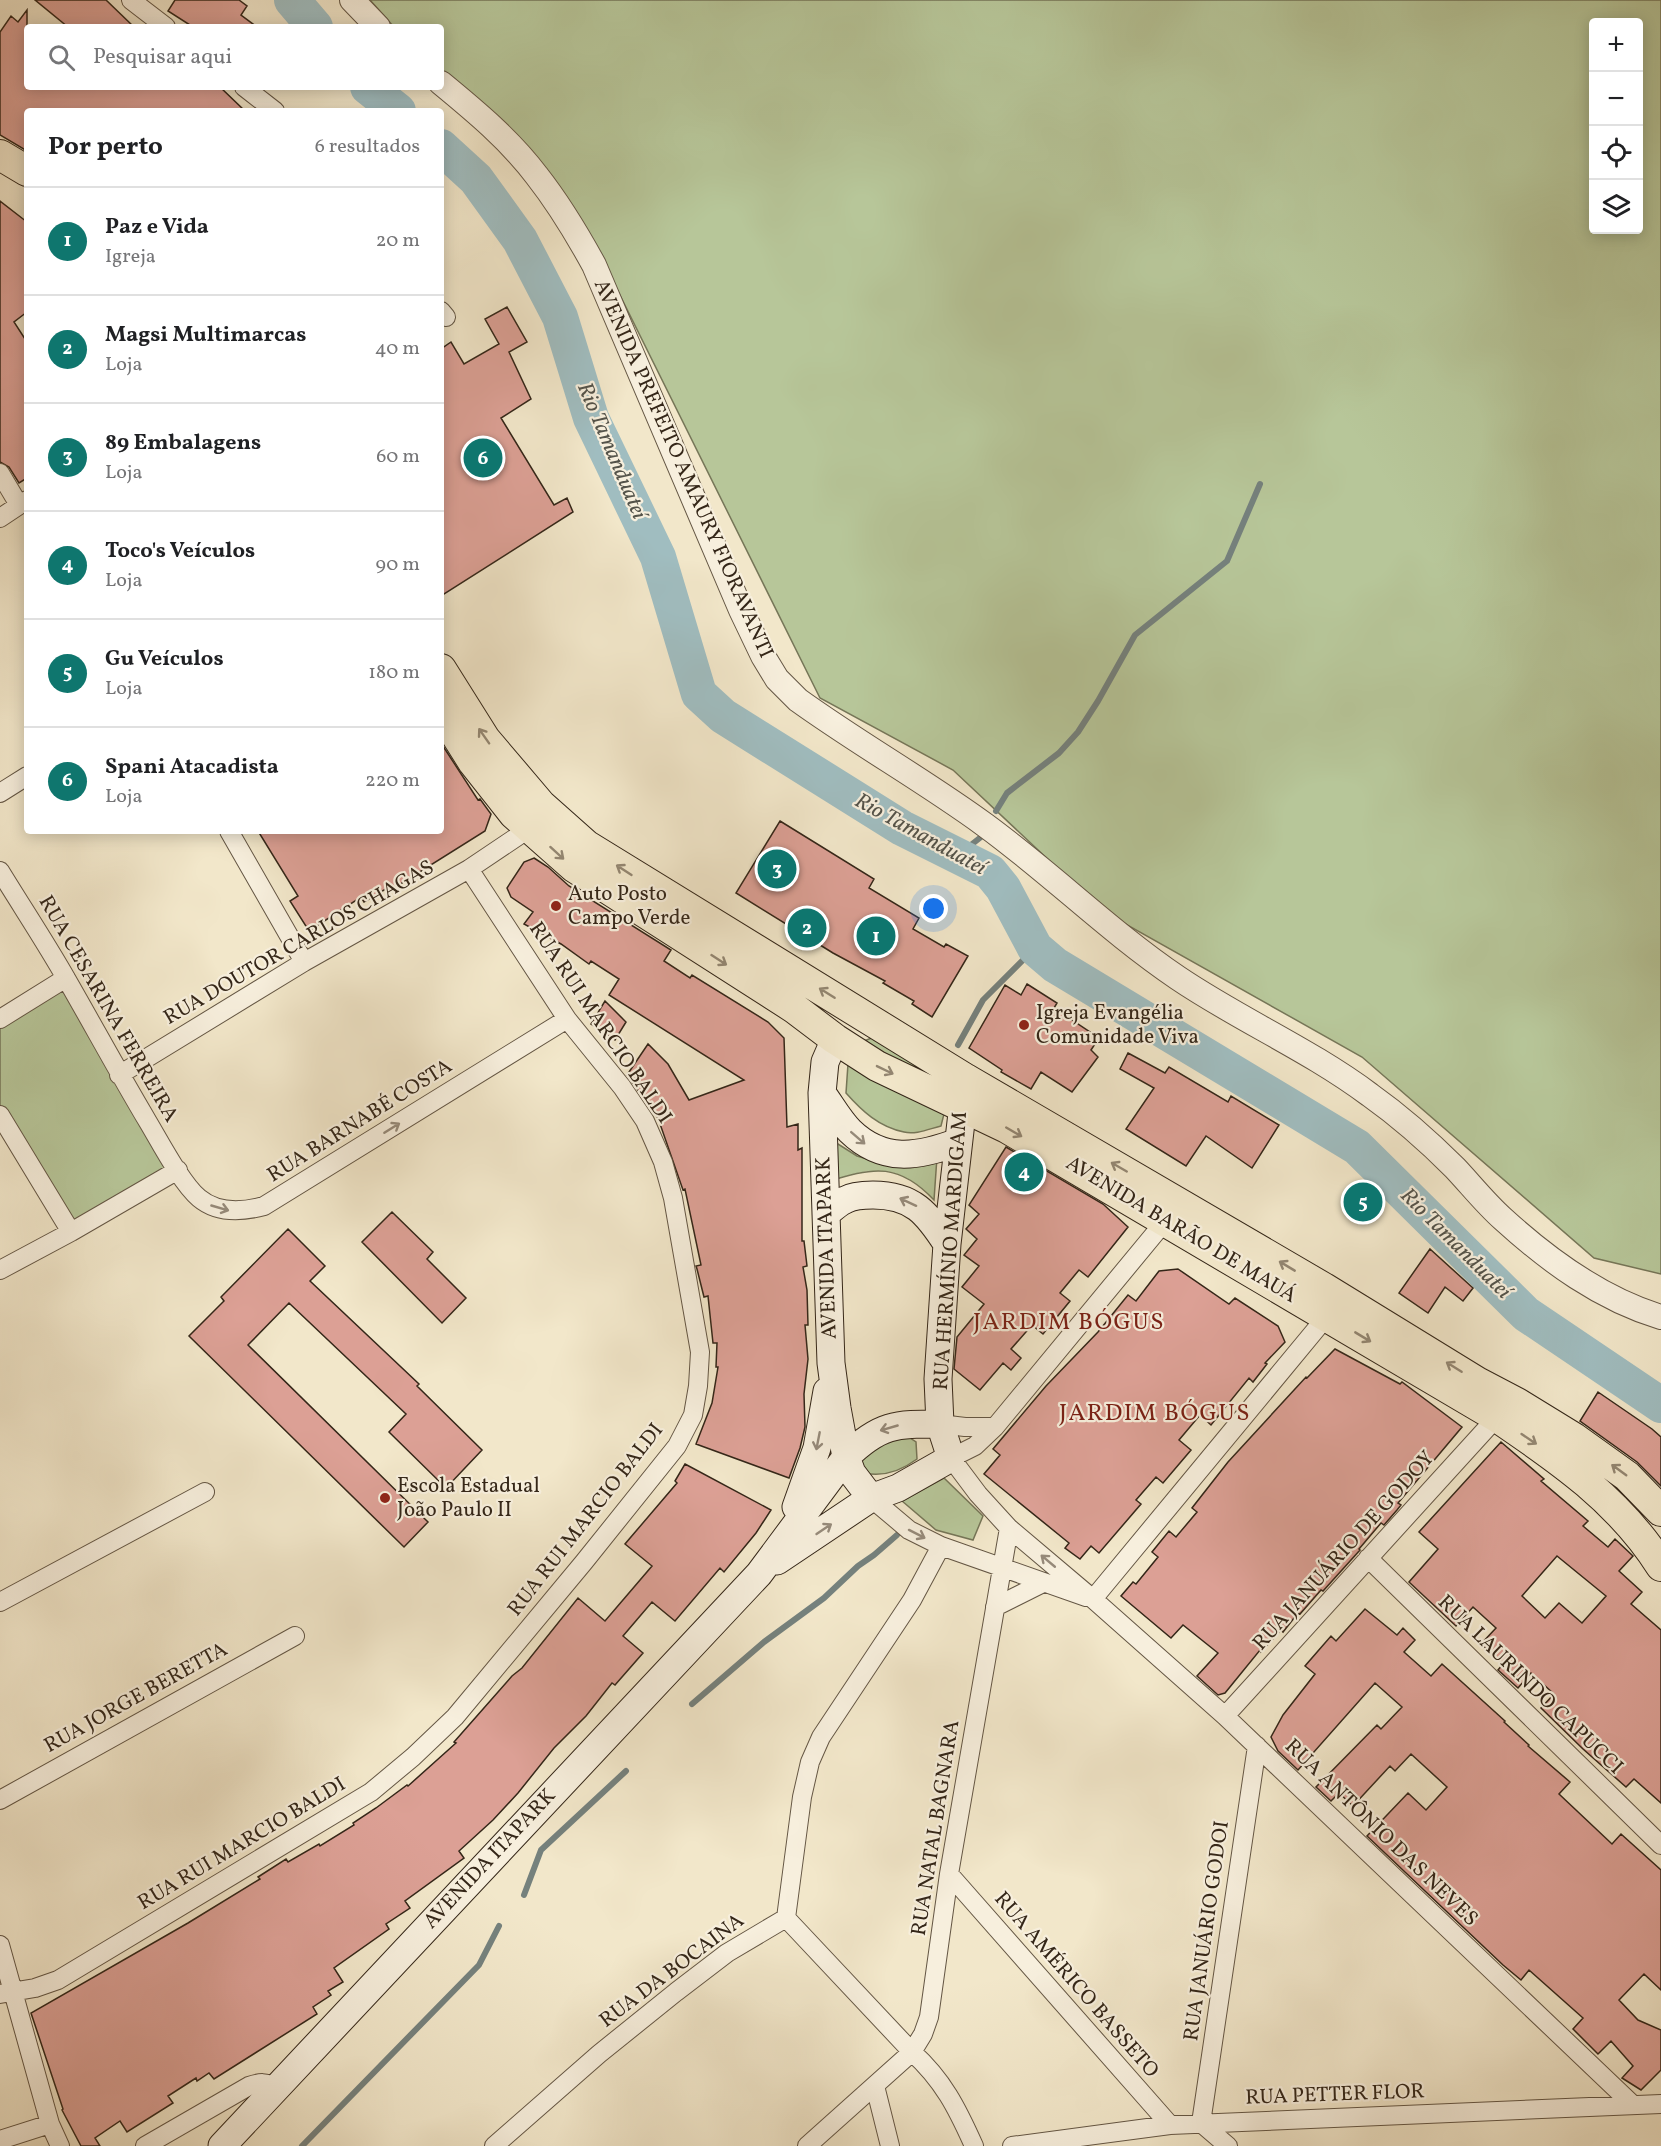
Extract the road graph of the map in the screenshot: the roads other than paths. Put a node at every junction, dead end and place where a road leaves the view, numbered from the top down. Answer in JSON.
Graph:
{"nodes":[{"id":1,"x":131,"y":0,"type":"edge"},
{"id":2,"x":352,"y":0,"type":"edge"},
{"id":3,"x":162,"y":24,"type":"edge"},
{"id":4,"x":375,"y":24,"type":"edge"},
{"id":5,"x":444,"y":86,"type":"edge"},
{"id":6,"x":248,"y":90,"type":"edge"},
{"id":7,"x":271,"y":108,"type":"edge"},
{"id":8,"x":0,"y":155,"type":"edge"},
{"id":9,"x":24,"y":169,"type":"edge"},
{"id":10,"x":0,"y":174,"type":"edge"},
{"id":11,"x":24,"y":188,"type":"edge"},
{"id":12,"x":0,"y":473,"type":"edge"},
{"id":13,"x":23,"y":503,"type":"edge"},
{"id":14,"x":0,"y":518,"type":"edge"},
{"id":15,"x":444,"y":674,"type":"edge"},
{"id":16,"x":444,"y":716,"type":"edge"},
{"id":17,"x":24,"y":778,"type":"edge"},
{"id":18,"x":0,"y":793,"type":"edge"},
{"id":19,"x":530,"y":828,"type":"junction"},
{"id":20,"x":231,"y":834,"type":"edge"},
{"id":21,"x":469,"y":869,"type":"junction"},
{"id":22,"x":0,"y":871,"type":"edge"},
{"id":23,"x":304,"y":962,"type":"junction"},
{"id":24,"x":66,"y":978,"type":"junction"},
{"id":25,"x":0,"y":1019,"type":"edge"},
{"id":26,"x":567,"y":1019,"type":"junction"},
{"id":27,"x":835,"y":1039,"type":"junction"},
{"id":28,"x":918,"y":1048,"type":"junction"},
{"id":29,"x":119,"y":1075,"type":"junction"},
{"id":30,"x":964,"y":1092,"type":"junction"},
{"id":31,"x":822,"y":1093,"type":"junction"},
{"id":32,"x":0,"y":1115,"type":"edge"},
{"id":33,"x":958,"y":1142,"type":"junction"},
{"id":34,"x":178,"y":1170,"type":"junction"},
{"id":35,"x":826,"y":1214,"type":"junction"},
{"id":36,"x":1166,"y":1220,"type":"junction"},
{"id":37,"x":71,"y":1232,"type":"junction"},
{"id":38,"x":947,"y":1244,"type":"junction"},
{"id":39,"x":0,"y":1270,"type":"edge"},
{"id":40,"x":1328,"y":1316,"type":"junction"},
{"id":41,"x":1661,"y":1317,"type":"edge"},
{"id":42,"x":831,"y":1363,"type":"junction"},
{"id":43,"x":1497,"y":1417,"type":"junction"},
{"id":44,"x":940,"y":1424,"type":"junction"},
{"id":45,"x":995,"y":1427,"type":"junction"},
{"id":46,"x":846,"y":1457,"type":"junction"},
{"id":47,"x":951,"y":1458,"type":"junction"},
{"id":48,"x":205,"y":1492,"type":"dead end"},
{"id":49,"x":871,"y":1498,"type":"junction"},
{"id":50,"x":1661,"y":1511,"type":"edge"},
{"id":51,"x":1009,"y":1528,"type":"junction"},
{"id":52,"x":783,"y":1540,"type":"junction"},
{"id":53,"x":941,"y":1546,"type":"junction"},
{"id":54,"x":1368,"y":1558,"type":"junction"},
{"id":55,"x":1661,"y":1566,"type":"edge"},
{"id":56,"x":1003,"y":1569,"type":"junction"},
{"id":57,"x":759,"y":1574,"type":"junction"},
{"id":58,"x":1043,"y":1583,"type":"junction"},
{"id":59,"x":1093,"y":1599,"type":"junction"},
{"id":60,"x":0,"y":1602,"type":"edge"},
{"id":61,"x":995,"y":1607,"type":"junction"},
{"id":62,"x":295,"y":1636,"type":"dead end"},
{"id":63,"x":1224,"y":1716,"type":"junction"},
{"id":64,"x":1257,"y":1746,"type":"junction"},
{"id":65,"x":0,"y":1800,"type":"edge"},
{"id":66,"x":1661,"y":1845,"type":"edge"},
{"id":67,"x":949,"y":1875,"type":"junction"},
{"id":68,"x":786,"y":1917,"type":"junction"},
{"id":69,"x":0,"y":1945,"type":"edge"},
{"id":70,"x":7,"y":1993,"type":"edge"},
{"id":71,"x":912,"y":2052,"type":"junction"},
{"id":72,"x":875,"y":2086,"type":"junction"},
{"id":73,"x":276,"y":2087,"type":"junction"},
{"id":74,"x":1661,"y":2104,"type":"edge"},
{"id":75,"x":1634,"y":2105,"type":"junction"},
{"id":76,"x":1201,"y":2123,"type":"junction"},
{"id":77,"x":50,"y":2124,"type":"junction"},
{"id":78,"x":1170,"y":2125,"type":"junction"},
{"id":79,"x":0,"y":2140,"type":"edge"},
{"id":80,"x":60,"y":2146,"type":"edge"},
{"id":81,"x":145,"y":2146,"type":"edge"},
{"id":82,"x":222,"y":2146,"type":"edge"},
{"id":83,"x":494,"y":2146,"type":"edge"},
{"id":84,"x":807,"y":2146,"type":"edge"},
{"id":85,"x":890,"y":2146,"type":"edge"},
{"id":86,"x":974,"y":2146,"type":"edge"},
{"id":87,"x":1012,"y":2146,"type":"edge"},
{"id":88,"x":1228,"y":2146,"type":"edge"}],
"edges":[{"from":1,"to":3,"type":"street"},
{"from":2,"to":4,"type":"street"},
{"from":5,"to":41,"type":"street","name":"AVENIDA PREFEITO AMAURY FIORAVANTI"},
{"from":6,"to":7,"type":"street"},
{"from":8,"to":9,"type":"main road"},
{"from":10,"to":11,"type":"main road"},
{"from":12,"to":13,"type":"street"},
{"from":13,"to":14,"type":"street"},
{"from":28,"to":15,"type":"main road","name":"AVENIDA BARÃO DE MAUÁ","one_way":true},
{"from":16,"to":19,"type":"main road","name":"AVENIDA BARÃO DE MAUÁ"},
{"from":17,"to":18,"type":"street"},
{"from":19,"to":21,"type":"street","name":"RUA DOUTOR CARLOS CHAGAS"},
{"from":19,"to":27,"type":"main road","name":"AVENIDA BARÃO DE MAUÁ","one_way":true},
{"from":20,"to":23,"type":"street"},
{"from":21,"to":23,"type":"street","name":"RUA DOUTOR CARLOS CHAGAS"},
{"from":21,"to":26,"type":"street","name":"RUA RUI MARCIO BALDI"},
{"from":22,"to":24,"type":"street","name":"RUA CESARINA FERREIRA"},
{"from":23,"to":29,"type":"street","name":"RUA DOUTOR CARLOS CHAGAS"},
{"from":24,"to":25,"type":"street"},
{"from":24,"to":29,"type":"street","name":"RUA CESARINA FERREIRA"},
{"from":34,"to":26,"type":"street","name":"RUA BARNABÉ COSTA","one_way":true},
{"from":26,"to":70,"type":"street","name":"RUA RUI MARCIO BALDI"},
{"from":27,"to":28,"type":"main road"},
{"from":27,"to":30,"type":"main road","name":"AVENIDA BARÃO DE MAUÁ","one_way":true},
{"from":27,"to":31,"type":"main road","name":"AVENIDA ITAPARK"},
{"from":28,"to":30,"type":"main road","name":"AVENIDA BARÃO DE MAUÁ"},
{"from":29,"to":34,"type":"street","name":"RUA CESARINA FERREIRA"},
{"from":30,"to":33,"type":"main road","name":"RUA HERMÍNIO MARDIGAM"},
{"from":30,"to":36,"type":"main road","name":"AVENIDA BARÃO DE MAUÁ","one_way":true},
{"from":50,"to":30,"type":"main road","name":"AVENIDA BARÃO DE MAUÁ","one_way":true},
{"from":31,"to":33,"type":"main road","one_way":true},
{"from":31,"to":35,"type":"main road","name":"AVENIDA ITAPARK"},
{"from":32,"to":37,"type":"street"},
{"from":33,"to":38,"type":"main road","name":"RUA HERMÍNIO MARDIGAM"},
{"from":34,"to":37,"type":"street"},
{"from":38,"to":35,"type":"main road","one_way":true},
{"from":35,"to":42,"type":"main road","name":"AVENIDA ITAPARK"},
{"from":36,"to":40,"type":"main road","name":"AVENIDA BARÃO DE MAUÁ"},
{"from":36,"to":45,"type":"street"},
{"from":37,"to":39,"type":"street"},
{"from":38,"to":44,"type":"main road","name":"RUA HERMÍNIO MARDIGAM"},
{"from":40,"to":43,"type":"main road","name":"AVENIDA BARÃO DE MAUÁ","one_way":true},
{"from":40,"to":59,"type":"street"},
{"from":42,"to":46,"type":"main road","name":"AVENIDA ITAPARK"},
{"from":42,"to":52,"type":"main road","one_way":true},
{"from":43,"to":54,"type":"street","name":"RUA JANUÁRIO DE GODOY"},
{"from":43,"to":55,"type":"main road","name":"AVENIDA BARÃO DE MAUÁ","one_way":true},
{"from":44,"to":45,"type":"street"},
{"from":44,"to":46,"type":"main road","name":"AVENIDA ITAPARK","one_way":true},
{"from":44,"to":47,"type":"main road","name":"RUA HERMÍNIO MARDIGAM"},
{"from":45,"to":47,"type":"street"},
{"from":46,"to":49,"type":"main road","name":"AVENIDA ITAPARK"},
{"from":46,"to":52,"type":"main road","name":"AVENIDA ITAPARK"},
{"from":47,"to":49,"type":"main road","name":"AVENIDA ITAPARK"},
{"from":47,"to":51,"type":"street","name":"RUA ANTÔNIO DAS NEVES"},
{"from":48,"to":60,"type":"street"},
{"from":49,"to":53,"type":"street","name":"RUA ANTÔNIO DAS NEVES","one_way":true},
{"from":57,"to":49,"type":"main road","name":"AVENIDA ITAPARK","one_way":true},
{"from":51,"to":56,"type":"street","name":"RUA NATAL BAGNARA"},
{"from":59,"to":51,"type":"street","name":"RUA ANTÔNIO DAS NEVES","one_way":true},
{"from":52,"to":57,"type":"main road","name":"AVENIDA ITAPARK"},
{"from":53,"to":56,"type":"street","name":"RUA ANTÔNIO DAS NEVES"},
{"from":53,"to":68,"type":"street"},
{"from":54,"to":63,"type":"street","name":"RUA JANUÁRIO DE GODOY"},
{"from":54,"to":66,"type":"street","name":"RUA LAURINDO CAPUCCI"},
{"from":56,"to":58,"type":"street","name":"RUA ANTÔNIO DAS NEVES"},
{"from":56,"to":61,"type":"street","name":"RUA NATAL BAGNARA"},
{"from":57,"to":73,"type":"main road","name":"AVENIDA ITAPARK"},
{"from":58,"to":59,"type":"street","name":"RUA ANTÔNIO DAS NEVES"},
{"from":58,"to":61,"type":"street"},
{"from":59,"to":63,"type":"street","name":"RUA ANTÔNIO DAS NEVES"},
{"from":61,"to":67,"type":"street","name":"RUA NATAL BAGNARA"},
{"from":62,"to":65,"type":"street","name":"RUA JORGE BERETTA"},
{"from":63,"to":64,"type":"street","name":"RUA ANTÔNIO DAS NEVES"},
{"from":64,"to":75,"type":"street","name":"RUA ANTÔNIO DAS NEVES"},
{"from":64,"to":76,"type":"street","name":"RUA JANUÁRIO GODOI"},
{"from":67,"to":71,"type":"street","name":"RUA NATAL BAGNARA"},
{"from":67,"to":78,"type":"street","name":"RUA AMÉRICO BASSETO"},
{"from":68,"to":71,"type":"street"},
{"from":68,"to":83,"type":"street","name":"RUA DA BOCAINA"},
{"from":69,"to":70,"type":"street"},
{"from":70,"to":77,"type":"street"},
{"from":71,"to":72,"type":"street","name":"RUA NATAL BAGNARA"},
{"from":71,"to":86,"type":"street"},
{"from":72,"to":84,"type":"street","name":"RUA NATAL BAGNARA"},
{"from":72,"to":85,"type":"street"},
{"from":73,"to":81,"type":"street"},
{"from":73,"to":82,"type":"main road","name":"AVENIDA ITAPARK"},
{"from":74,"to":75,"type":"street","name":"RUA PETTER FLOR"},
{"from":75,"to":76,"type":"street","name":"RUA PETTER FLOR"},
{"from":76,"to":78,"type":"street","name":"RUA PETTER FLOR"},
{"from":76,"to":88,"type":"street"},
{"from":77,"to":79,"type":"street"},
{"from":77,"to":80,"type":"street"},
{"from":78,"to":87,"type":"street","name":"RUA PETTER FLOR"}]}
